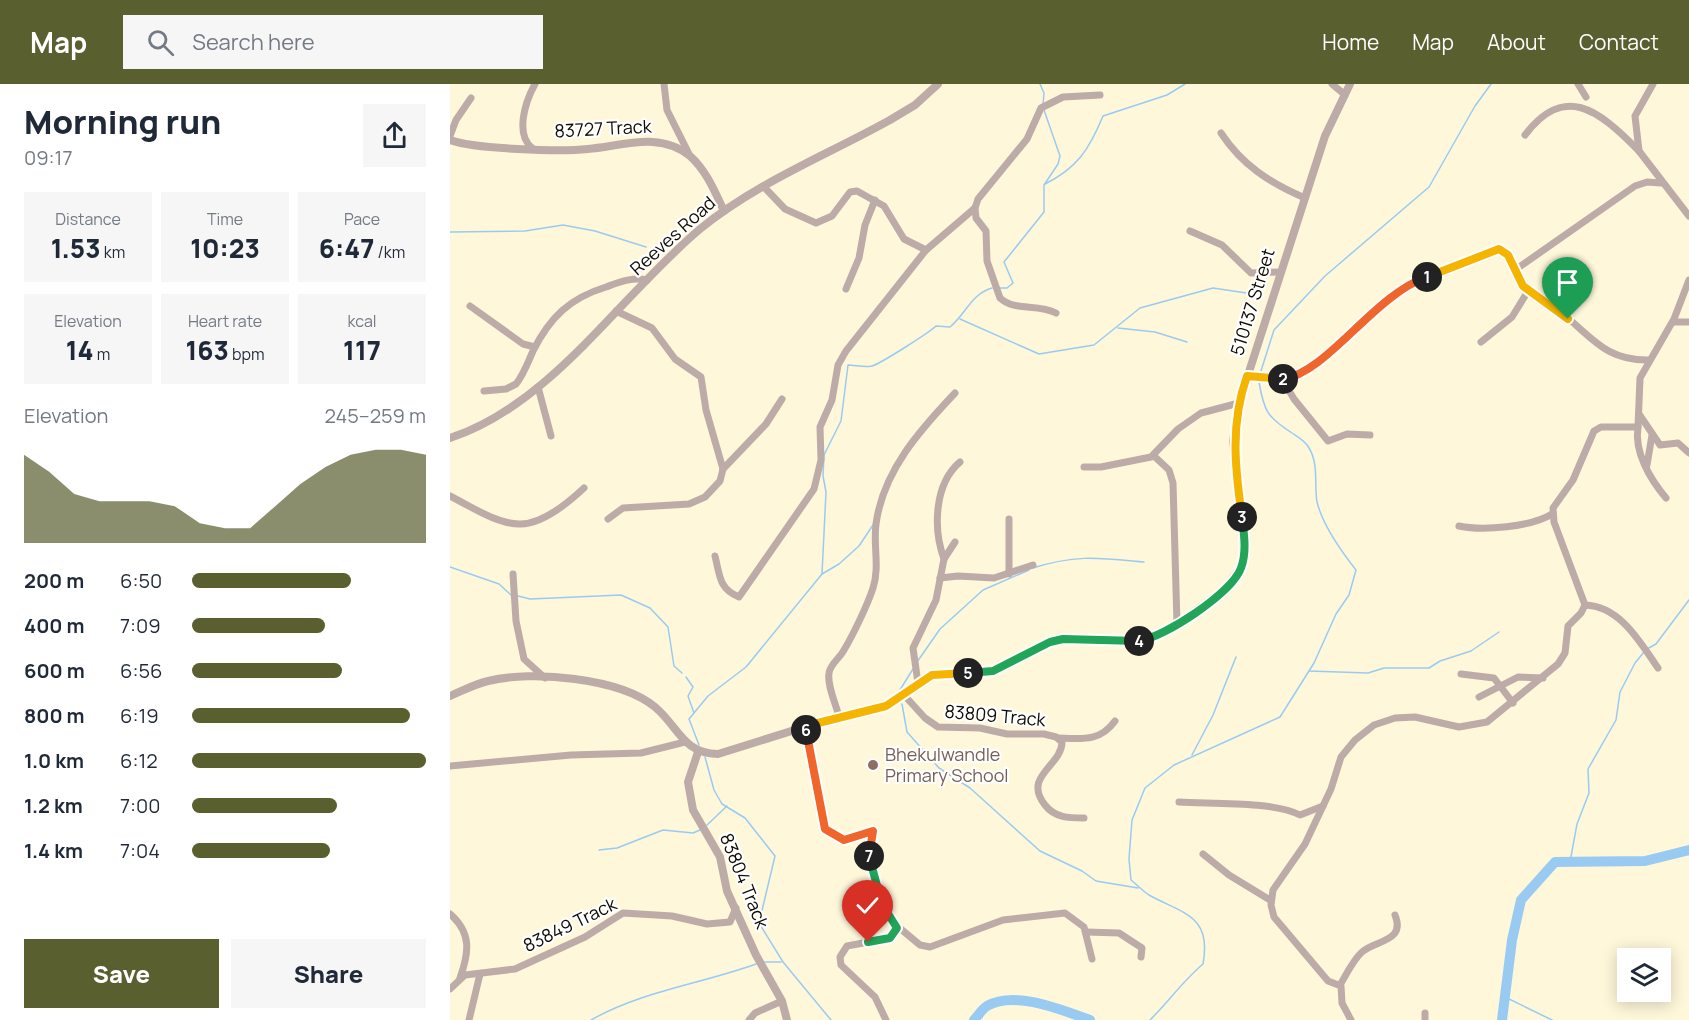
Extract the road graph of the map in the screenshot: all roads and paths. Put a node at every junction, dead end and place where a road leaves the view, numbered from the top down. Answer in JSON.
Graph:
{"nodes":[{"id":1,"x":535,"y":84,"type":"edge"},
{"id":2,"x":664,"y":84,"type":"edge"},
{"id":3,"x":938,"y":84,"type":"edge"},
{"id":4,"x":1332,"y":84,"type":"edge"},
{"id":5,"x":1350,"y":84,"type":"edge"},
{"id":6,"x":1578,"y":84,"type":"edge"},
{"id":7,"x":1653,"y":84,"type":"edge"},
{"id":8,"x":1569,"y":90,"type":"dead end"},
{"id":9,"x":1344,"y":94,"type":"junction"},
{"id":10,"x":1100,"y":95,"type":"dead end"},
{"id":11,"x":1586,"y":97,"type":"junction"},
{"id":12,"x":471,"y":98,"type":"dead end"},
{"id":13,"x":1541,"y":108,"type":"dead end"},
{"id":14,"x":1221,"y":133,"type":"dead end"},
{"id":15,"x":1525,"y":135,"type":"dead end"},
{"id":16,"x":450,"y":138,"type":"edge"},
{"id":17,"x":532,"y":148,"type":"junction"},
{"id":18,"x":1639,"y":152,"type":"junction"},
{"id":19,"x":689,"y":154,"type":"junction"},
{"id":20,"x":1661,"y":183,"type":"junction"},
{"id":21,"x":764,"y":187,"type":"junction"},
{"id":22,"x":1305,"y":198,"type":"junction"},
{"id":23,"x":875,"y":200,"type":"junction"},
{"id":24,"x":975,"y":208,"type":"junction"},
{"id":25,"x":724,"y":211,"type":"junction"},
{"id":26,"x":1689,"y":216,"type":"edge"},
{"id":27,"x":1190,"y":231,"type":"dead end"},
{"id":28,"x":926,"y":250,"type":"junction"},
{"id":29,"x":1515,"y":270,"type":"junction"},
{"id":30,"x":1280,"y":272,"type":"junction"},
{"id":31,"x":646,"y":280,"type":"junction"},
{"id":32,"x":1689,"y":280,"type":"edge"},
{"id":33,"x":846,"y":289,"type":"dead end"},
{"id":34,"x":1528,"y":291,"type":"junction"},
{"id":35,"x":470,"y":306,"type":"dead end"},
{"id":36,"x":616,"y":311,"type":"junction"},
{"id":37,"x":1056,"y":313,"type":"dead end"},
{"id":38,"x":1673,"y":322,"type":"junction"},
{"id":39,"x":1689,"y":322,"type":"edge"},
{"id":40,"x":1480,"y":342,"type":"dead end"},
{"id":41,"x":535,"y":347,"type":"junction"},
{"id":42,"x":1649,"y":360,"type":"junction"},
{"id":43,"x":1247,"y":376,"type":"junction"},
{"id":44,"x":1282,"y":379,"type":"junction"},
{"id":45,"x":538,"y":387,"type":"junction"},
{"id":46,"x":484,"y":391,"type":"dead end"},
{"id":47,"x":955,"y":393,"type":"dead end"},
{"id":48,"x":782,"y":399,"type":"dead end"},
{"id":49,"x":1239,"y":403,"type":"junction"},
{"id":50,"x":1639,"y":414,"type":"junction"},
{"id":51,"x":1638,"y":427,"type":"junction"},
{"id":52,"x":1370,"y":435,"type":"dead end"},
{"id":53,"x":1652,"y":435,"type":"junction"},
{"id":54,"x":551,"y":436,"type":"dead end"},
{"id":55,"x":450,"y":438,"type":"edge"},
{"id":56,"x":1689,"y":453,"type":"edge"},
{"id":57,"x":1154,"y":456,"type":"junction"},
{"id":58,"x":960,"y":462,"type":"dead end"},
{"id":59,"x":721,"y":466,"type":"junction"},
{"id":60,"x":1084,"y":467,"type":"dead end"},
{"id":61,"x":1647,"y":467,"type":"junction"},
{"id":62,"x":584,"y":488,"type":"dead end"},
{"id":63,"x":450,"y":496,"type":"edge"},
{"id":64,"x":1666,"y":498,"type":"dead end"},
{"id":65,"x":1552,"y":514,"type":"junction"},
{"id":66,"x":608,"y":519,"type":"dead end"},
{"id":67,"x":1009,"y":519,"type":"dead end"},
{"id":68,"x":1459,"y":526,"type":"dead end"},
{"id":69,"x":955,"y":542,"type":"dead end"},
{"id":70,"x":715,"y":556,"type":"dead end"},
{"id":71,"x":944,"y":559,"type":"junction"},
{"id":72,"x":1033,"y":565,"type":"dead end"},
{"id":73,"x":513,"y":574,"type":"dead end"},
{"id":74,"x":1009,"y":574,"type":"junction"},
{"id":75,"x":940,"y":578,"type":"junction"},
{"id":76,"x":1585,"y":605,"type":"junction"},
{"id":77,"x":1177,"y":624,"type":"junction"},
{"id":78,"x":1658,"y":669,"type":"dead end"},
{"id":79,"x":1461,"y":674,"type":"dead end"},
{"id":80,"x":545,"y":678,"type":"junction"},
{"id":81,"x":1543,"y":678,"type":"junction"},
{"id":82,"x":918,"y":683,"type":"junction"},
{"id":83,"x":1501,"y":684,"type":"junction"},
{"id":84,"x":903,"y":695,"type":"junction"},
{"id":85,"x":450,"y":696,"type":"edge"},
{"id":86,"x":1479,"y":697,"type":"dead end"},
{"id":87,"x":1513,"y":703,"type":"junction"},
{"id":88,"x":839,"y":717,"type":"junction"},
{"id":89,"x":1115,"y":721,"type":"dead end"},
{"id":90,"x":806,"y":726,"type":"junction"},
{"id":91,"x":1058,"y":738,"type":"junction"},
{"id":92,"x":686,"y":742,"type":"junction"},
{"id":93,"x":698,"y":752,"type":"junction"},
{"id":94,"x":450,"y":766,"type":"edge"},
{"id":95,"x":1179,"y":801,"type":"dead end"},
{"id":96,"x":1323,"y":806,"type":"junction"},
{"id":97,"x":1084,"y":818,"type":"dead end"},
{"id":98,"x":1203,"y":854,"type":"dead end"},
{"id":99,"x":1270,"y":900,"type":"junction"},
{"id":100,"x":736,"y":908,"type":"junction"},
{"id":101,"x":450,"y":914,"type":"edge"},
{"id":102,"x":1395,"y":915,"type":"dead end"},
{"id":103,"x":730,"y":922,"type":"junction"},
{"id":104,"x":896,"y":925,"type":"junction"},
{"id":105,"x":745,"y":926,"type":"junction"},
{"id":106,"x":1086,"y":932,"type":"junction"},
{"id":107,"x":1141,"y":957,"type":"dead end"},
{"id":108,"x":1092,"y":959,"type":"dead end"},
{"id":109,"x":480,"y":974,"type":"junction"},
{"id":110,"x":460,"y":978,"type":"junction"},
{"id":111,"x":1340,"y":985,"type":"junction"},
{"id":112,"x":450,"y":989,"type":"edge"},
{"id":113,"x":782,"y":1001,"type":"junction"},
{"id":114,"x":470,"y":1020,"type":"edge"},
{"id":115,"x":749,"y":1020,"type":"edge"},
{"id":116,"x":787,"y":1020,"type":"edge"},
{"id":117,"x":886,"y":1020,"type":"edge"},
{"id":118,"x":1351,"y":1020,"type":"edge"}],
"edges":[{"from":1,"to":17,"type":"street"},
{"from":2,"to":19,"type":"street"},
{"from":3,"to":21,"type":"street","name":"Reeves Road"},
{"from":4,"to":9,"type":"street"},
{"from":5,"to":9,"type":"street","name":"510137 Street"},
{"from":6,"to":11,"type":"street"},
{"from":7,"to":18,"type":"street"},
{"from":8,"to":11,"type":"street"},
{"from":9,"to":22,"type":"street","name":"510137 Street"},
{"from":10,"to":24,"type":"street"},
{"from":11,"to":18,"type":"street"},
{"from":12,"to":16,"type":"street"},
{"from":13,"to":15,"type":"street"},
{"from":14,"to":22,"type":"street"},
{"from":16,"to":17,"type":"street","name":"83727 Track"},
{"from":17,"to":19,"type":"street","name":"83727 Track"},
{"from":18,"to":20,"type":"street"},
{"from":19,"to":25,"type":"street"},
{"from":20,"to":26,"type":"street"},
{"from":20,"to":29,"type":"street"},
{"from":21,"to":23,"type":"street"},
{"from":21,"to":25,"type":"street","name":"Reeves Road"},
{"from":22,"to":30,"type":"street","name":"510137 Street"},
{"from":23,"to":28,"type":"street"},
{"from":23,"to":33,"type":"street"},
{"from":24,"to":28,"type":"street"},
{"from":24,"to":37,"type":"street"},
{"from":25,"to":31,"type":"street","name":"Reeves Road"},
{"from":27,"to":30,"type":"street"},
{"from":28,"to":70,"type":"street"},
{"from":29,"to":34,"type":"street"},
{"from":29,"to":44,"type":"street"},
{"from":30,"to":43,"type":"street","name":"510137 Street"},
{"from":31,"to":36,"type":"street","name":"Reeves Road"},
{"from":31,"to":41,"type":"street"},
{"from":32,"to":38,"type":"street"},
{"from":34,"to":40,"type":"street"},
{"from":34,"to":42,"type":"street"},
{"from":35,"to":41,"type":"street"},
{"from":36,"to":45,"type":"street","name":"Reeves Road"},
{"from":36,"to":59,"type":"street"},
{"from":38,"to":39,"type":"street"},
{"from":38,"to":42,"type":"street"},
{"from":41,"to":46,"type":"street"},
{"from":42,"to":50,"type":"street"},
{"from":43,"to":44,"type":"street"},
{"from":43,"to":49,"type":"street","name":"510137 Street"},
{"from":44,"to":52,"type":"street"},
{"from":45,"to":54,"type":"street"},
{"from":45,"to":55,"type":"street","name":"Reeves Road"},
{"from":47,"to":88,"type":"street"},
{"from":48,"to":59,"type":"street"},
{"from":49,"to":57,"type":"street"},
{"from":49,"to":77,"type":"street","name":"510137 Street"},
{"from":50,"to":51,"type":"street"},
{"from":50,"to":53,"type":"street"},
{"from":51,"to":61,"type":"street"},
{"from":51,"to":65,"type":"street"},
{"from":53,"to":56,"type":"street"},
{"from":53,"to":61,"type":"street"},
{"from":57,"to":60,"type":"street"},
{"from":57,"to":77,"type":"street"},
{"from":58,"to":71,"type":"street"},
{"from":59,"to":66,"type":"street"},
{"from":61,"to":64,"type":"street"},
{"from":62,"to":63,"type":"street"},
{"from":65,"to":68,"type":"street"},
{"from":65,"to":76,"type":"street"},
{"from":67,"to":74,"type":"street"},
{"from":69,"to":71,"type":"street"},
{"from":71,"to":75,"type":"street"},
{"from":72,"to":74,"type":"street"},
{"from":73,"to":80,"type":"street"},
{"from":74,"to":75,"type":"street"},
{"from":75,"to":82,"type":"street"},
{"from":76,"to":78,"type":"street"},
{"from":76,"to":81,"type":"street"},
{"from":77,"to":82,"type":"street","name":"510137 Street"},
{"from":79,"to":83,"type":"street"},
{"from":80,"to":85,"type":"street"},
{"from":80,"to":92,"type":"street"},
{"from":81,"to":83,"type":"street"},
{"from":81,"to":87,"type":"street"},
{"from":82,"to":84,"type":"street","name":"510137 Street"},
{"from":83,"to":86,"type":"street"},
{"from":83,"to":87,"type":"street"},
{"from":84,"to":88,"type":"street","name":"510137 Street"},
{"from":84,"to":91,"type":"street","name":"83809 Track"},
{"from":87,"to":96,"type":"street"},
{"from":88,"to":90,"type":"street","name":"510137 Street"},
{"from":89,"to":91,"type":"street"},
{"from":90,"to":93,"type":"street","name":"510137 Street"},
{"from":90,"to":104,"type":"street"},
{"from":91,"to":97,"type":"street","name":"83809 Track"},
{"from":92,"to":93,"type":"street"},
{"from":92,"to":94,"type":"street"},
{"from":93,"to":100,"type":"street","name":"83804 Track"},
{"from":95,"to":96,"type":"street"},
{"from":96,"to":99,"type":"street"},
{"from":98,"to":99,"type":"street"},
{"from":99,"to":111,"type":"street"},
{"from":100,"to":103,"type":"street"},
{"from":100,"to":105,"type":"street","name":"83804 Track"},
{"from":101,"to":110,"type":"street"},
{"from":102,"to":111,"type":"street"},
{"from":103,"to":105,"type":"street","name":"83849 Track"},
{"from":103,"to":109,"type":"street","name":"83849 Track"},
{"from":104,"to":106,"type":"street"},
{"from":104,"to":117,"type":"street"},
{"from":105,"to":113,"type":"street","name":"83804 Track"},
{"from":106,"to":107,"type":"street"},
{"from":106,"to":108,"type":"street"},
{"from":109,"to":110,"type":"street","name":"83849 Track"},
{"from":109,"to":114,"type":"street"},
{"from":110,"to":112,"type":"street"},
{"from":111,"to":118,"type":"street"},
{"from":113,"to":115,"type":"street"},
{"from":113,"to":116,"type":"street","name":"83804 Track"}]}
